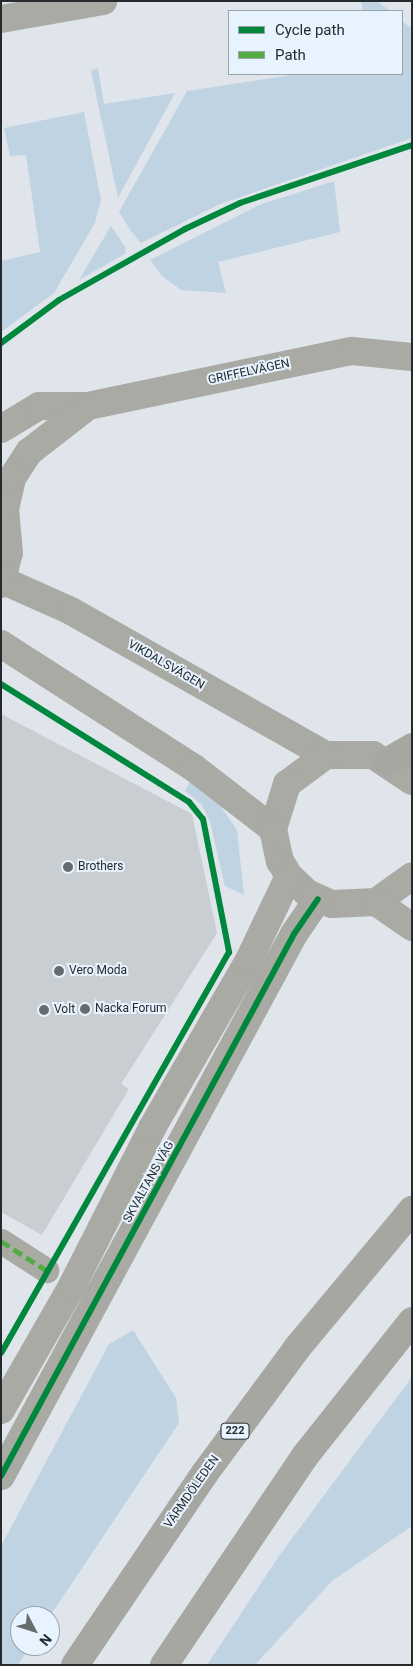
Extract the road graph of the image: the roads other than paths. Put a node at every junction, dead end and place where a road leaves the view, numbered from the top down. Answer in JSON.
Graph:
{"nodes":[{"id":1,"x":104,"y":1,"type":"edge"},
{"id":2,"x":1,"y":19,"type":"edge"},
{"id":3,"x":412,"y":357,"type":"edge"},
{"id":4,"x":88,"y":406,"type":"junction"},
{"id":5,"x":1,"y":429,"type":"edge"},
{"id":6,"x":4,"y":530,"type":"edge"},
{"id":7,"x":2,"y":583,"type":"edge"},
{"id":8,"x":1,"y":644,"type":"edge"},
{"id":9,"x":412,"y":746,"type":"edge"},
{"id":10,"x":326,"y":755,"type":"junction"},
{"id":11,"x":388,"y":761,"type":"junction"},
{"id":12,"x":412,"y":781,"type":"edge"},
{"id":13,"x":273,"y":829,"type":"junction"},
{"id":14,"x":289,"y":876,"type":"junction"},
{"id":15,"x":412,"y":876,"type":"edge"},
{"id":16,"x":318,"y":899,"type":"junction"},
{"id":17,"x":376,"y":902,"type":"junction"},
{"id":18,"x":412,"y":927,"type":"edge"},
{"id":19,"x":412,"y":1210,"type":"edge"},
{"id":20,"x":1,"y":1241,"type":"edge"},
{"id":21,"x":46,"y":1270,"type":"dead end"},
{"id":22,"x":412,"y":1321,"type":"edge"},
{"id":23,"x":1,"y":1410,"type":"edge"},
{"id":24,"x":1,"y":1476,"type":"edge"},
{"id":25,"x":74,"y":1665,"type":"edge"},
{"id":26,"x":164,"y":1665,"type":"edge"}],
"edges":[{"from":1,"to":2,"type":"street"},
{"from":3,"to":4,"type":"street","name":"GRIFFELVÄGEN"},
{"from":4,"to":5,"type":"street","name":"GRIFFELVÄGEN"},
{"from":4,"to":6,"type":"street","name":"GRIFFELVÄGEN"},
{"from":6,"to":7,"type":"street","name":"VIKDALSVÄGEN"},
{"from":7,"to":10,"type":"street","name":"VIKDALSVÄGEN"},
{"from":8,"to":13,"type":"street"},
{"from":9,"to":11,"type":"highway"},
{"from":10,"to":11,"type":"street"},
{"from":10,"to":13,"type":"street"},
{"from":11,"to":12,"type":"street"},
{"from":13,"to":14,"type":"street"},
{"from":14,"to":16,"type":"street"},
{"from":14,"to":23,"type":"street","name":"SKVALTANS VÄG"},
{"from":15,"to":17,"type":"street"},
{"from":16,"to":17,"type":"street"},
{"from":16,"to":24,"type":"street","name":"SKVALTANS VÄG"},
{"from":17,"to":18,"type":"street"},
{"from":19,"to":25,"type":"highway","name":"VÄRMDÖLEDEN","number":"222"},
{"from":20,"to":21,"type":"street"},
{"from":22,"to":26,"type":"highway"}]}
